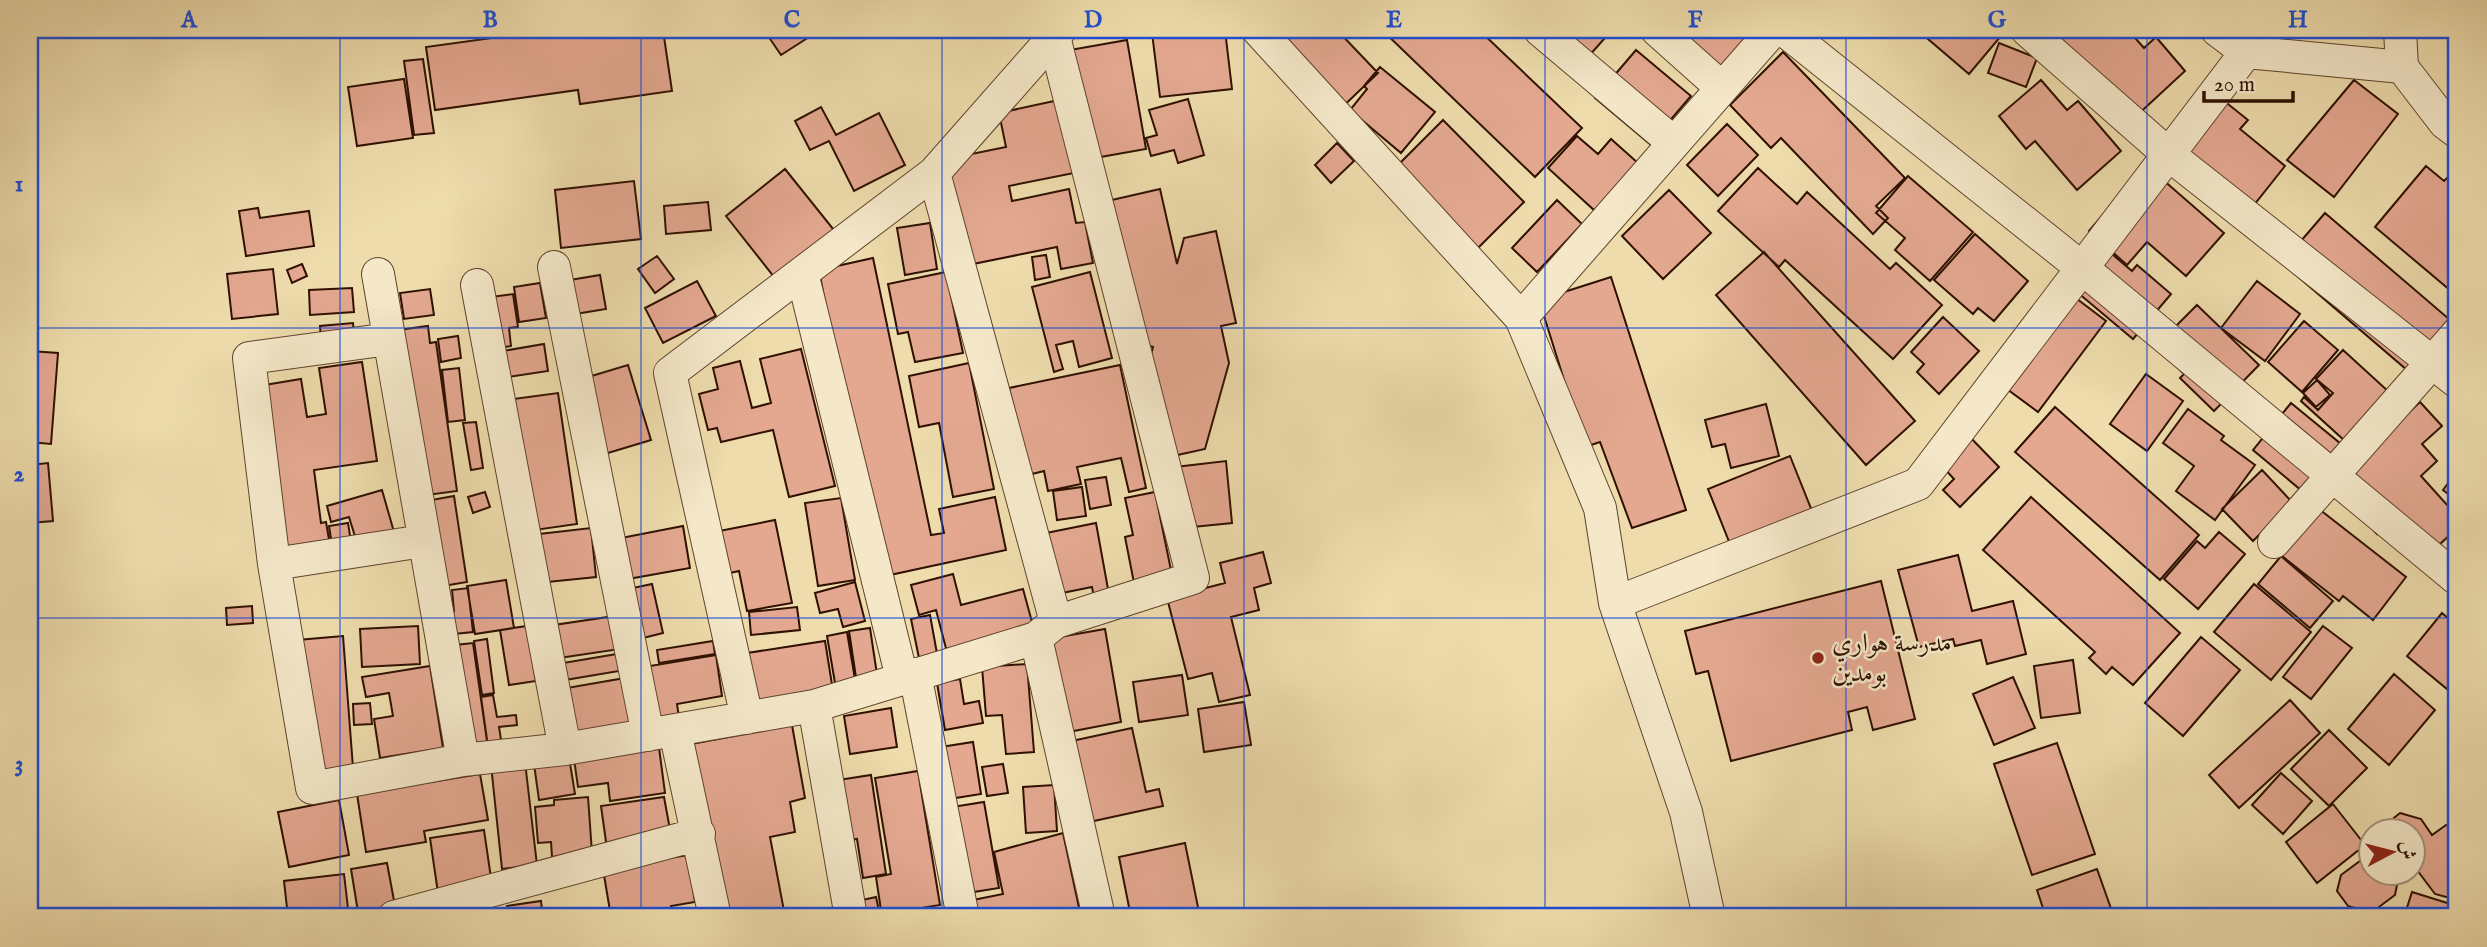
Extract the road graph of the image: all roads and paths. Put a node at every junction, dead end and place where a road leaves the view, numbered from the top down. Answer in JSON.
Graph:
{"nodes":[{"id":1,"x":1258,"y":30,"type":"edge"},
{"id":2,"x":1540,"y":30,"type":"edge"},
{"id":3,"x":1657,"y":30,"type":"edge"},
{"id":4,"x":1773,"y":30,"type":"edge"},
{"id":5,"x":1784,"y":30,"type":"edge"},
{"id":6,"x":2027,"y":30,"type":"edge"},
{"id":7,"x":2217,"y":30,"type":"edge"},
{"id":8,"x":2400,"y":30,"type":"edge"},
{"id":9,"x":1057,"y":33,"type":"edge"},
{"id":10,"x":2254,"y":41,"type":"edge"},
{"id":11,"x":2402,"y":67,"type":"junction"},
{"id":12,"x":1722,"y":88,"type":"junction"},
{"id":13,"x":2457,"y":132,"type":"edge"},
{"id":14,"x":1674,"y":143,"type":"junction"},
{"id":15,"x":2168,"y":154,"type":"junction"},
{"id":16,"x":934,"y":173,"type":"junction"},
{"id":17,"x":554,"y":267,"type":"dead end"},
{"id":18,"x":2082,"y":268,"type":"junction"},
{"id":19,"x":802,"y":273,"type":"junction"},
{"id":20,"x":378,"y":274,"type":"dead end"},
{"id":21,"x":477,"y":285,"type":"dead end"},
{"id":22,"x":1521,"y":318,"type":"junction"},
{"id":23,"x":2457,"y":334,"type":"edge"},
{"id":24,"x":389,"y":339,"type":"junction"},
{"id":25,"x":2432,"y":362,"type":"junction"},
{"id":26,"x":2457,"y":382,"type":"edge"},
{"id":27,"x":2332,"y":475,"type":"junction"},
{"id":28,"x":423,"y":541,"type":"junction"},
{"id":29,"x":2274,"y":542,"type":"dead end"},
{"id":30,"x":274,"y":564,"type":"junction"},
{"id":31,"x":2457,"y":579,"type":"edge"},
{"id":32,"x":1615,"y":603,"type":"junction"},
{"id":33,"x":1046,"y":630,"type":"junction"},
{"id":34,"x":909,"y":676,"type":"junction"},
{"id":35,"x":814,"y":706,"type":"junction"},
{"id":36,"x":747,"y":718,"type":"junction"},
{"id":37,"x":662,"y":733,"type":"junction"},
{"id":38,"x":565,"y":749,"type":"junction"},
{"id":39,"x":463,"y":760,"type":"junction"},
{"id":40,"x":699,"y":834,"type":"junction"},
{"id":41,"x":394,"y":917,"type":"edge"},
{"id":42,"x":715,"y":917,"type":"edge"},
{"id":43,"x":851,"y":917,"type":"edge"},
{"id":44,"x":963,"y":917,"type":"edge"},
{"id":45,"x":1099,"y":917,"type":"edge"},
{"id":46,"x":1709,"y":917,"type":"edge"}],
"edges":[{"from":1,"to":22,"type":"street"},
{"from":2,"to":14,"type":"street"},
{"from":3,"to":12,"type":"street"},
{"from":4,"to":12,"type":"street"},
{"from":5,"to":18,"type":"street"},
{"from":6,"to":15,"type":"street"},
{"from":7,"to":10,"type":"street"},
{"from":8,"to":11,"type":"street"},
{"from":9,"to":16,"type":"street"},
{"from":9,"to":33,"type":"street"},
{"from":10,"to":11,"type":"street"},
{"from":10,"to":15,"type":"street"},
{"from":11,"to":13,"type":"street"},
{"from":12,"to":14,"type":"street"},
{"from":14,"to":22,"type":"street"},
{"from":15,"to":18,"type":"street"},
{"from":15,"to":25,"type":"street"},
{"from":16,"to":19,"type":"street"},
{"from":16,"to":33,"type":"street"},
{"from":17,"to":37,"type":"street"},
{"from":18,"to":27,"type":"street"},
{"from":18,"to":32,"type":"street"},
{"from":19,"to":34,"type":"street"},
{"from":19,"to":36,"type":"street"},
{"from":20,"to":24,"type":"street"},
{"from":21,"to":38,"type":"street"},
{"from":22,"to":32,"type":"street"},
{"from":23,"to":25,"type":"street"},
{"from":24,"to":28,"type":"street"},
{"from":24,"to":30,"type":"street"},
{"from":25,"to":26,"type":"street"},
{"from":25,"to":27,"type":"street"},
{"from":27,"to":29,"type":"street"},
{"from":27,"to":31,"type":"street"},
{"from":28,"to":30,"type":"street"},
{"from":28,"to":39,"type":"street"},
{"from":30,"to":39,"type":"street"},
{"from":32,"to":46,"type":"street"},
{"from":33,"to":34,"type":"street"},
{"from":33,"to":45,"type":"street"},
{"from":34,"to":35,"type":"street"},
{"from":34,"to":44,"type":"street"},
{"from":35,"to":36,"type":"street"},
{"from":35,"to":43,"type":"street"},
{"from":36,"to":37,"type":"street"},
{"from":37,"to":38,"type":"street"},
{"from":37,"to":40,"type":"street"},
{"from":38,"to":39,"type":"street"},
{"from":40,"to":41,"type":"street"},
{"from":40,"to":42,"type":"street"}]}
